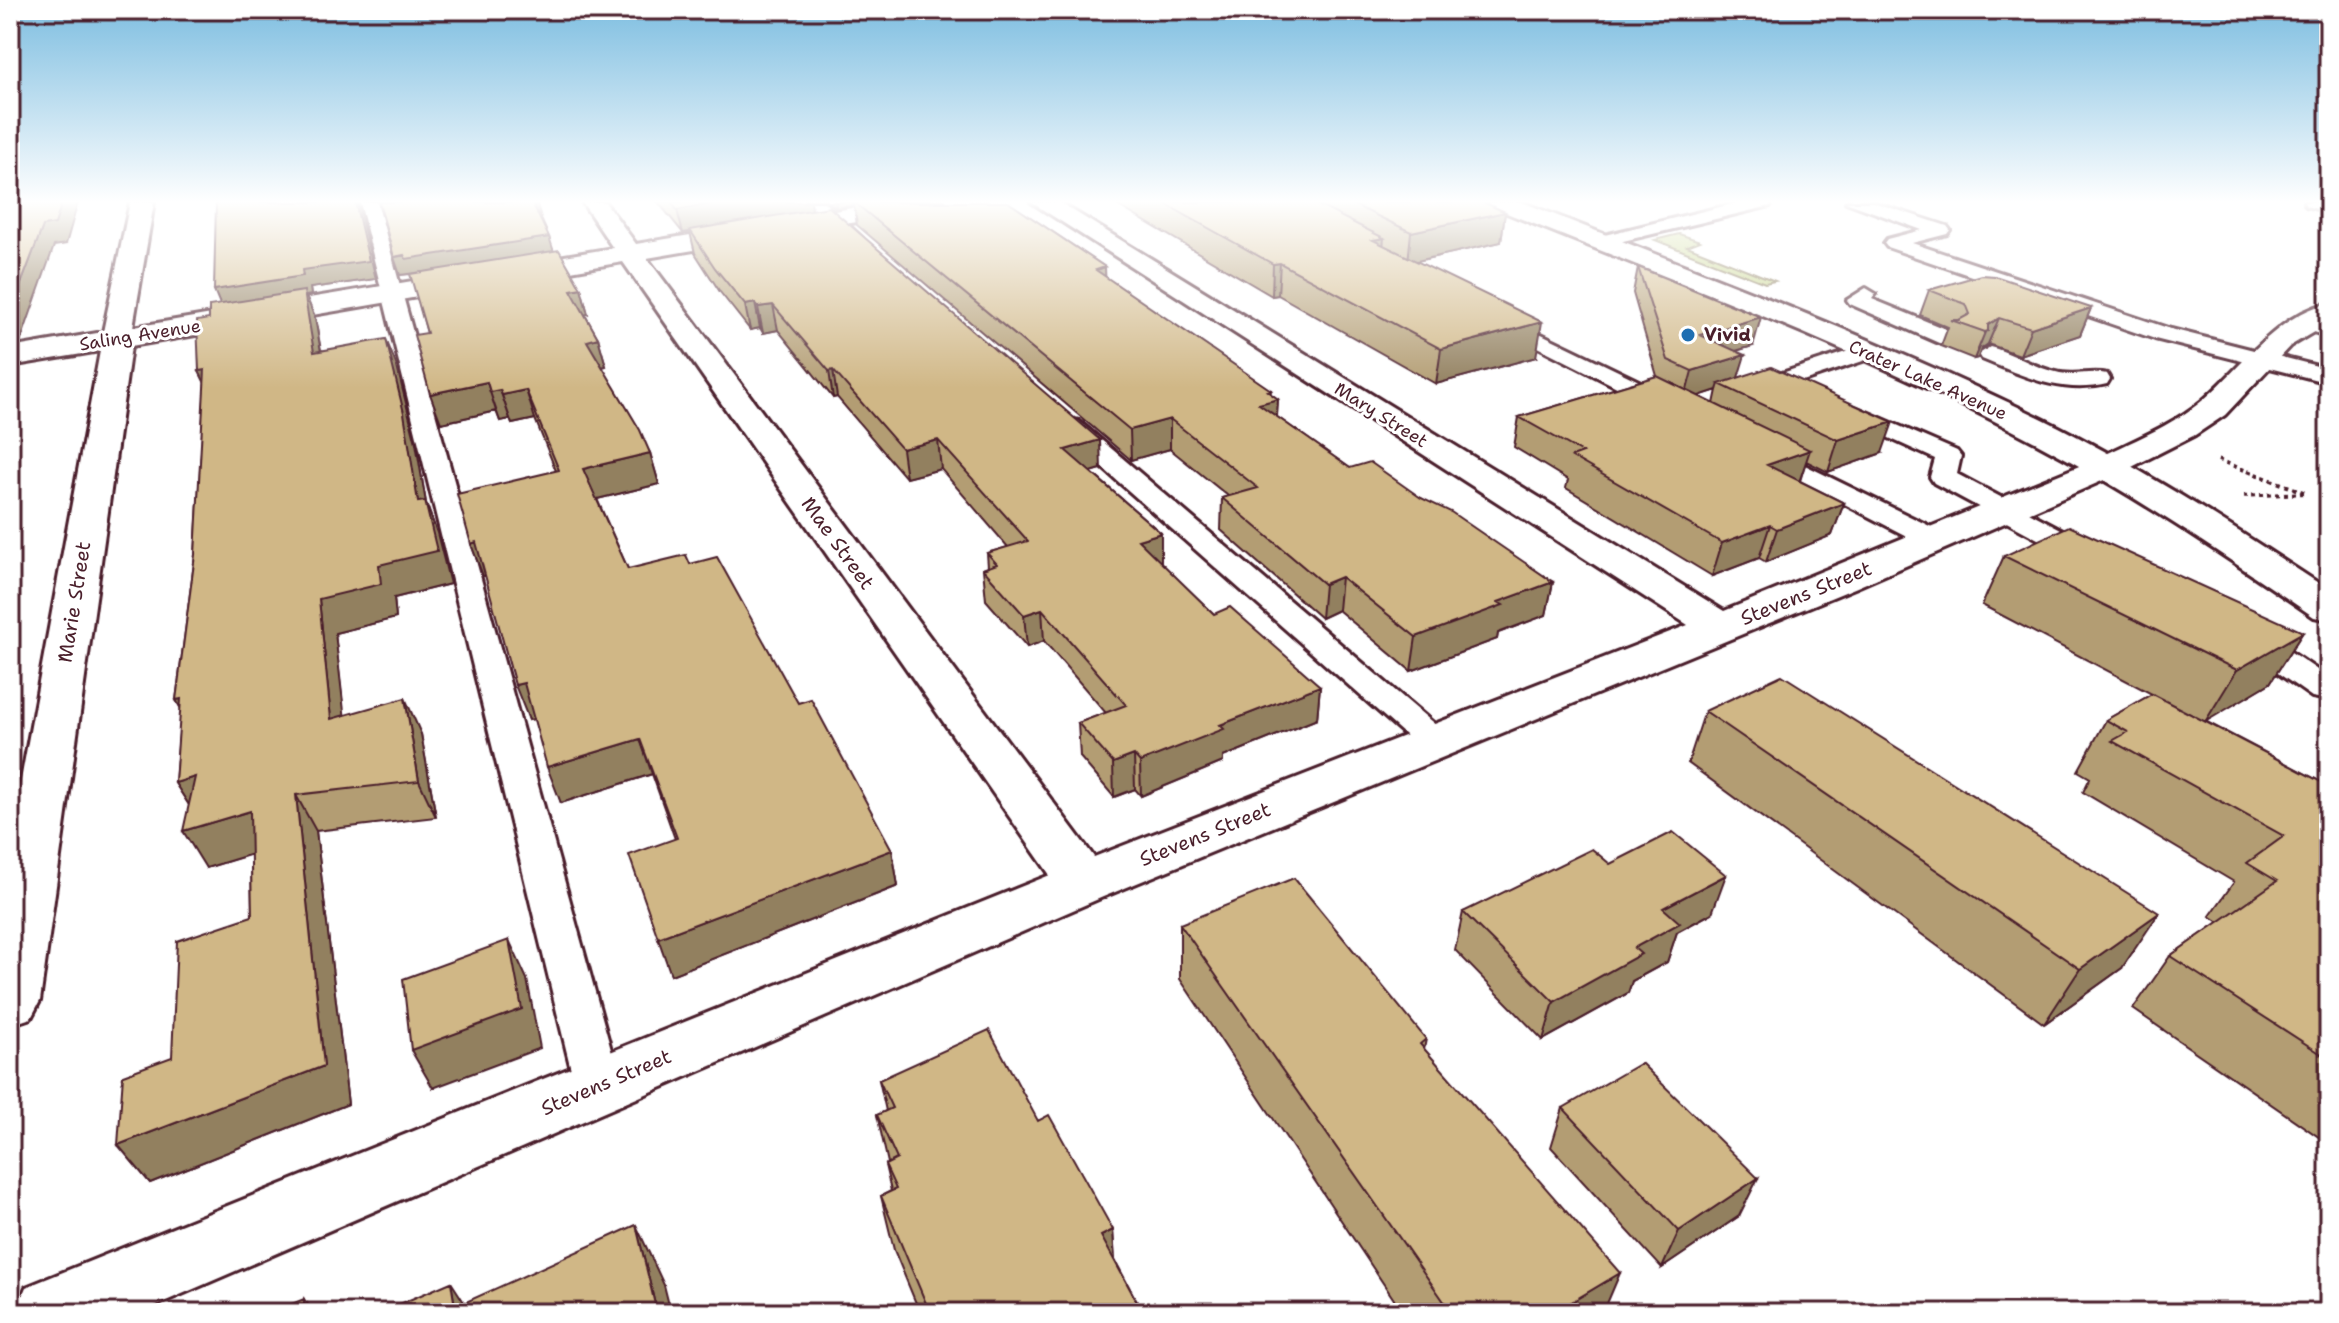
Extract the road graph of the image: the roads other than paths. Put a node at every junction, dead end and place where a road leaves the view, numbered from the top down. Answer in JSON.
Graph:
{"nodes":[{"id":1,"x":131,"y":264,"type":"edge"},
{"id":2,"x":384,"y":264,"type":"edge"},
{"id":3,"x":571,"y":264,"type":"edge"},
{"id":4,"x":637,"y":264,"type":"edge"},
{"id":5,"x":1141,"y":264,"type":"edge"},
{"id":6,"x":1651,"y":264,"type":"edge"},
{"id":7,"x":1955,"y":264,"type":"edge"},
{"id":8,"x":392,"y":293,"type":"junction"},
{"id":9,"x":1861,"y":297,"type":"dead end"},
{"id":10,"x":1474,"y":307,"type":"edge"},
{"id":11,"x":2321,"y":322,"type":"edge"},
{"id":12,"x":117,"y":338,"type":"junction"},
{"id":13,"x":1942,"y":339,"type":"dead end"},
{"id":14,"x":1867,"y":352,"type":"junction"},
{"id":15,"x":1984,"y":356,"type":"edge"},
{"id":16,"x":10,"y":357,"type":"edge"},
{"id":17,"x":2260,"y":359,"type":"junction"},
{"id":18,"x":2329,"y":376,"type":"edge"},
{"id":19,"x":2099,"y":379,"type":"dead end"},
{"id":20,"x":1781,"y":381,"type":"junction"},
{"id":21,"x":1725,"y":399,"type":"edge"},
{"id":22,"x":1048,"y":407,"type":"edge"},
{"id":23,"x":1683,"y":412,"type":"edge"},
{"id":24,"x":1739,"y":441,"type":"edge"},
{"id":25,"x":2106,"y":467,"type":"junction"},
{"id":26,"x":2007,"y":511,"type":"junction"},
{"id":27,"x":1936,"y":540,"type":"junction"},
{"id":28,"x":2117,"y":570,"type":"edge"},
{"id":29,"x":2329,"y":608,"type":"edge"},
{"id":30,"x":2221,"y":624,"type":"edge"},
{"id":31,"x":1721,"y":627,"type":"junction"},
{"id":32,"x":2329,"y":690,"type":"edge"},
{"id":33,"x":1433,"y":741,"type":"junction"},
{"id":34,"x":1084,"y":883,"type":"junction"},
{"id":35,"x":10,"y":1001,"type":"edge"},
{"id":36,"x":598,"y":1086,"type":"junction"},
{"id":37,"x":52,"y":1313,"type":"edge"}],
"edges":[{"from":1,"to":12,"type":"street","name":"Marie Street"},
{"from":2,"to":8,"type":"lane"},
{"from":3,"to":8,"type":"street","name":"Saling Avenue"},
{"from":4,"to":34,"type":"street","name":"Mae Street"},
{"from":5,"to":31,"type":"street","name":"Mary Street"},
{"from":6,"to":14,"type":"street","name":"Crater Lake Avenue"},
{"from":7,"to":17,"type":"lane"},
{"from":8,"to":12,"type":"street","name":"Saling Avenue"},
{"from":8,"to":36,"type":"lane"},
{"from":9,"to":13,"type":"lane"},
{"from":10,"to":23,"type":"lane"},
{"from":11,"to":17,"type":"street","name":"Stevens Street"},
{"from":12,"to":16,"type":"street","name":"Saling Avenue"},
{"from":12,"to":35,"type":"street","name":"Marie Street"},
{"from":14,"to":20,"type":"lane"},
{"from":14,"to":25,"type":"street","name":"Crater Lake Avenue"},
{"from":15,"to":19,"type":"lane"},
{"from":17,"to":18,"type":"lane"},
{"from":17,"to":25,"type":"street","name":"Stevens Street"},
{"from":20,"to":21,"type":"lane"},
{"from":20,"to":26,"type":"lane"},
{"from":22,"to":33,"type":"lane"},
{"from":24,"to":27,"type":"lane"},
{"from":25,"to":26,"type":"street","name":"Stevens Street"},
{"from":25,"to":29,"type":"street","name":"Crater Lake Avenue"},
{"from":26,"to":27,"type":"street","name":"Stevens Street"},
{"from":26,"to":28,"type":"lane"},
{"from":27,"to":31,"type":"street","name":"Stevens Street"},
{"from":30,"to":32,"type":"lane"},
{"from":31,"to":33,"type":"street","name":"Stevens Street"},
{"from":33,"to":34,"type":"street","name":"Stevens Street"},
{"from":34,"to":36,"type":"street","name":"Stevens Street"},
{"from":36,"to":37,"type":"street","name":"Stevens Street"}]}
